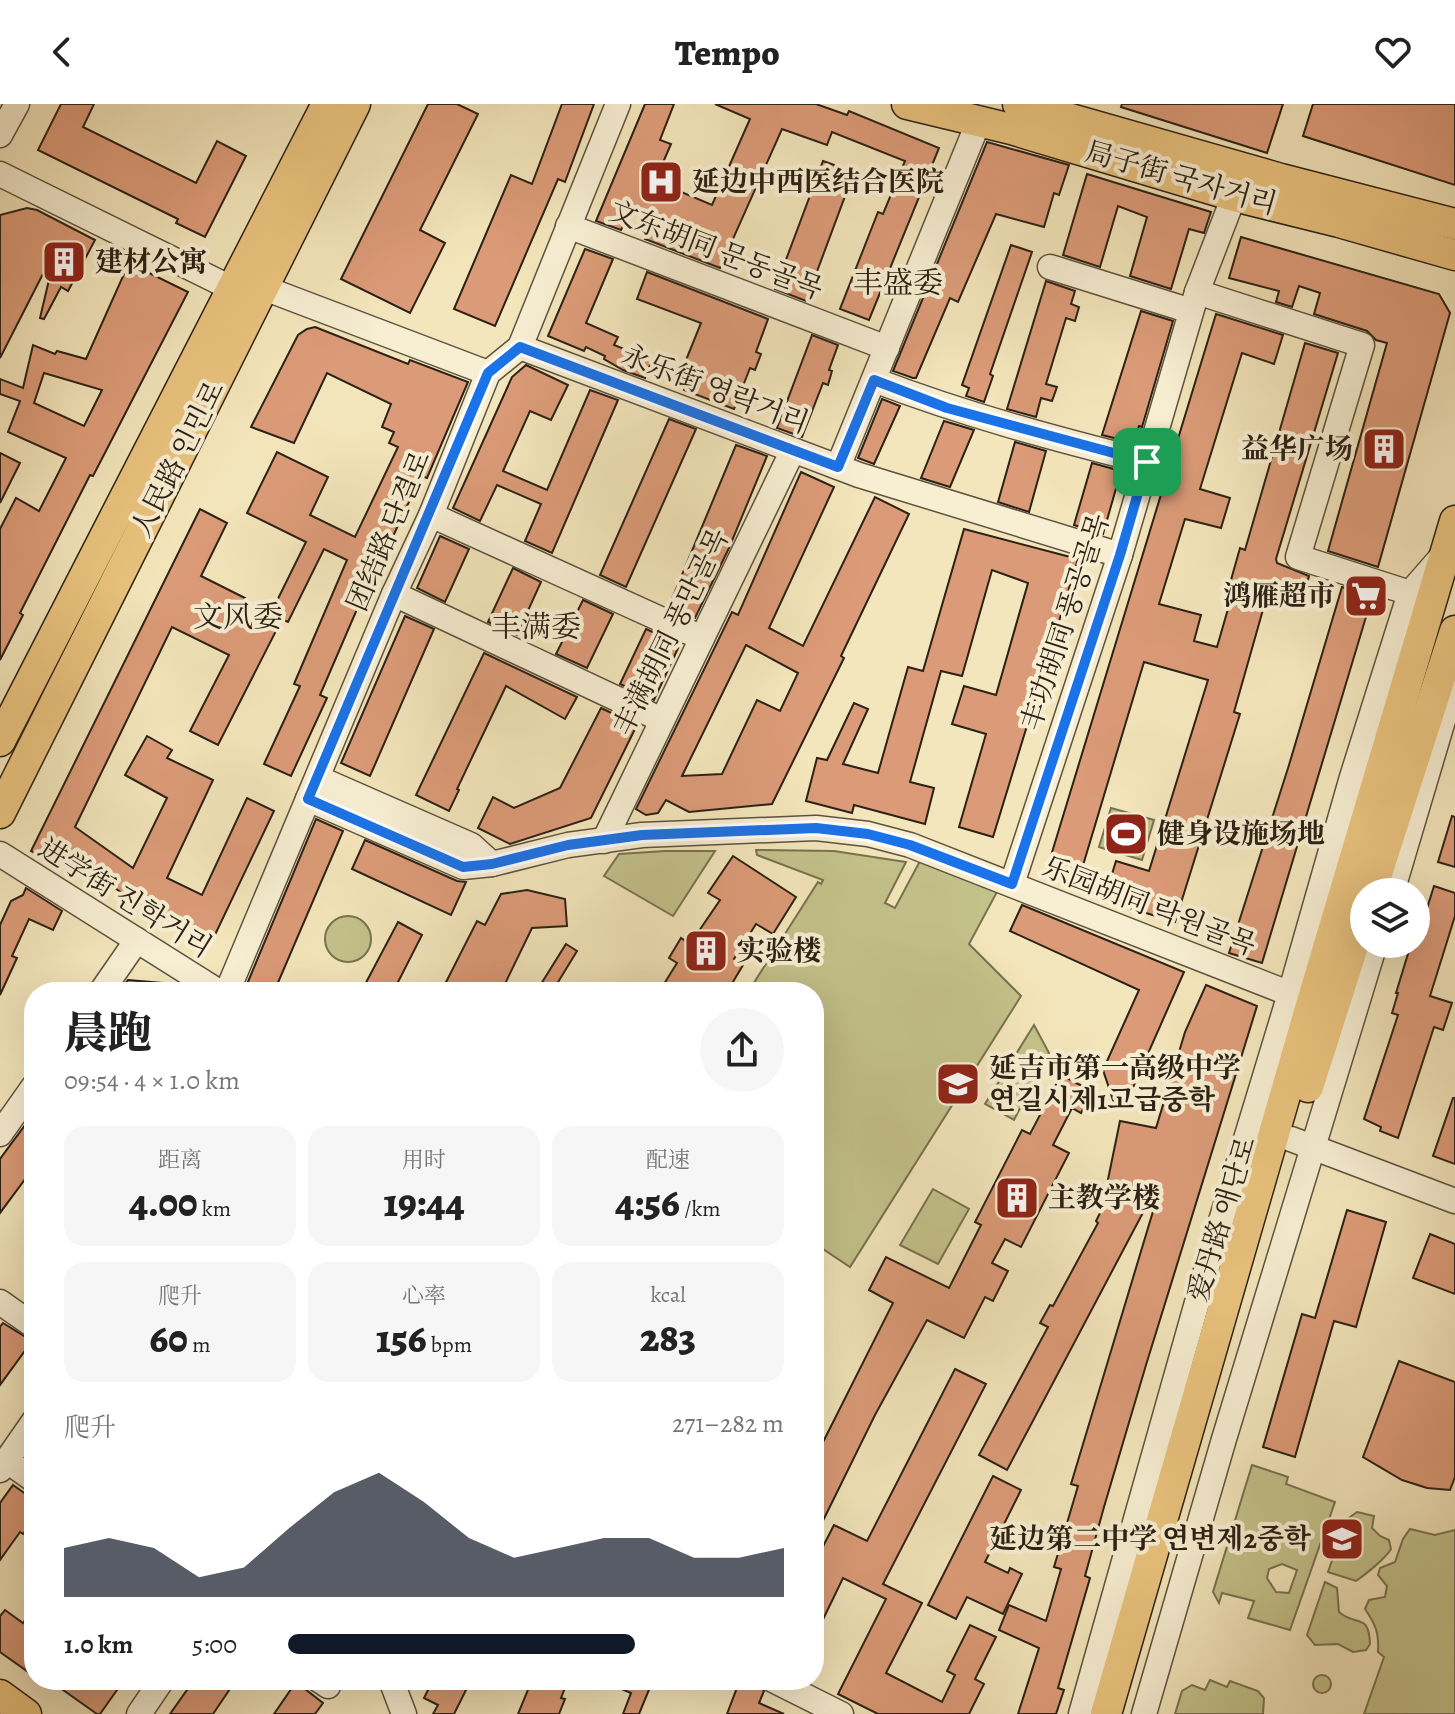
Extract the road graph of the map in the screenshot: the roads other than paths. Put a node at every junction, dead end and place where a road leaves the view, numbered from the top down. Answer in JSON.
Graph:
{"nodes":[{"id":1,"x":17,"y":104,"type":"edge"},
{"id":2,"x":327,"y":104,"type":"edge"},
{"id":3,"x":355,"y":104,"type":"edge"},
{"id":4,"x":618,"y":104,"type":"edge"},
{"id":5,"x":907,"y":104,"type":"edge"},
{"id":6,"x":1018,"y":104,"type":"edge"},
{"id":7,"x":978,"y":123,"type":"junction"},
{"id":8,"x":0,"y":135,"type":"edge"},
{"id":9,"x":0,"y":174,"type":"edge"},
{"id":10,"x":1234,"y":196,"type":"junction"},
{"id":11,"x":1454,"y":224,"type":"edge"},
{"id":12,"x":568,"y":226,"type":"junction"},
{"id":13,"x":1441,"y":251,"type":"edge"},
{"id":14,"x":1455,"y":265,"type":"edge"},
{"id":15,"x":1050,"y":267,"type":"dead end"},
{"id":16,"x":264,"y":288,"type":"junction"},
{"id":17,"x":233,"y":289,"type":"junction"},
{"id":18,"x":1194,"y":301,"type":"junction"},
{"id":19,"x":520,"y":347,"type":"junction"},
{"id":20,"x":887,"y":348,"type":"junction"},
{"id":21,"x":488,"y":373,"type":"junction"},
{"id":22,"x":874,"y":380,"type":"junction"},
{"id":23,"x":793,"y":450,"type":"junction"},
{"id":24,"x":1147,"y":462,"type":"junction"},
{"id":25,"x":838,"y":467,"type":"junction"},
{"id":26,"x":431,"y":515,"type":"junction"},
{"id":27,"x":1455,"y":521,"type":"edge"},
{"id":28,"x":1445,"y":552,"type":"junction"},
{"id":29,"x":1120,"y":555,"type":"junction"},
{"id":30,"x":1410,"y":593,"type":"junction"},
{"id":31,"x":394,"y":594,"type":"junction"},
{"id":32,"x":1455,"y":631,"type":"edge"},
{"id":33,"x":702,"y":638,"type":"junction"},
{"id":34,"x":1455,"y":680,"type":"edge"},
{"id":35,"x":662,"y":720,"type":"junction"},
{"id":36,"x":0,"y":741,"type":"edge"},
{"id":37,"x":313,"y":789,"type":"junction"},
{"id":38,"x":0,"y":813,"type":"edge"},
{"id":39,"x":604,"y":841,"type":"junction"},
{"id":40,"x":0,"y":854,"type":"edge"},
{"id":41,"x":1376,"y":878,"type":"edge"},
{"id":42,"x":1396,"y":878,"type":"edge"},
{"id":43,"x":1012,"y":884,"type":"junction"},
{"id":44,"x":137,"y":940,"type":"junction"},
{"id":45,"x":1352,"y":958,"type":"edge"},
{"id":46,"x":1370,"y":958,"type":"edge"},
{"id":47,"x":108,"y":982,"type":"edge"},
{"id":48,"x":203,"y":982,"type":"edge"},
{"id":49,"x":231,"y":982,"type":"edge"},
{"id":50,"x":1301,"y":998,"type":"junction"},
{"id":51,"x":24,"y":1100,"type":"edge"},
{"id":52,"x":0,"y":1134,"type":"edge"},
{"id":53,"x":1302,"y":1143,"type":"junction"},
{"id":54,"x":1455,"y":1201,"type":"edge"},
{"id":55,"x":0,"y":1302,"type":"edge"},
{"id":56,"x":24,"y":1319,"type":"edge"},
{"id":57,"x":24,"y":1435,"type":"edge"},
{"id":58,"x":3,"y":1465,"type":"edge"},
{"id":59,"x":24,"y":1475,"type":"edge"},
{"id":60,"x":155,"y":1690,"type":"edge"},
{"id":61,"x":395,"y":1690,"type":"edge"},
{"id":62,"x":793,"y":1690,"type":"edge"},
{"id":63,"x":139,"y":1714,"type":"edge"},
{"id":64,"x":404,"y":1714,"type":"edge"},
{"id":65,"x":841,"y":1714,"type":"edge"},
{"id":66,"x":1081,"y":1714,"type":"edge"},
{"id":67,"x":1106,"y":1714,"type":"edge"},
{"id":68,"x":1120,"y":1714,"type":"edge"},
{"id":69,"x":1144,"y":1714,"type":"edge"}],
"edges":[{"from":1,"to":8,"type":"street"},
{"from":2,"to":17,"type":"main road","name":"人民路 인민로"},
{"from":3,"to":16,"type":"main road","name":"人民路 인민로"},
{"from":4,"to":12,"type":"street","name":"团结路 단결로"},
{"from":5,"to":7,"type":"main road","name":"局子街 국자거리"},
{"from":6,"to":11,"type":"main road","name":"局子街 국자거리"},
{"from":7,"to":10,"type":"main road","name":"局子街 국자거리"},
{"from":7,"to":20,"type":"street"},
{"from":9,"to":17,"type":"street"},
{"from":10,"to":13,"type":"main road","name":"局子街 국자거리"},
{"from":10,"to":18,"type":"street","name":"丰功胡同 풍공골목"},
{"from":12,"to":19,"type":"street","name":"团结路 단결로"},
{"from":12,"to":20,"type":"street","name":"文东胡同 문동골목"},
{"from":13,"to":14,"type":"main road","name":"局子街 국자거리"},
{"from":15,"to":18,"type":"street"},
{"from":16,"to":21,"type":"street"},
{"from":16,"to":38,"type":"main road","name":"人民路 인민로"},
{"from":17,"to":36,"type":"main road","name":"人民路 인민로"},
{"from":18,"to":24,"type":"street","name":"丰功胡同 풍공골목"},
{"from":18,"to":30,"type":"street"},
{"from":19,"to":21,"type":"street","name":"团结路 단결로"},
{"from":19,"to":23,"type":"street","name":"永乐街 영락거리"},
{"from":20,"to":22,"type":"street"},
{"from":21,"to":26,"type":"street","name":"团结路 단결로"},
{"from":22,"to":24,"type":"street"},
{"from":22,"to":25,"type":"street"},
{"from":23,"to":25,"type":"street","name":"永乐街 영락거리"},
{"from":23,"to":33,"type":"street","name":"丰满胡同 풍만골목"},
{"from":24,"to":29,"type":"street","name":"丰功胡同 풍공골목"},
{"from":25,"to":29,"type":"street","name":"永乐街 영락거리"},
{"from":26,"to":31,"type":"street","name":"团结路 단결로"},
{"from":26,"to":33,"type":"street"},
{"from":27,"to":28,"type":"main road","name":"爱丹路 애단로"},
{"from":28,"to":30,"type":"street","name":"爱丹路 애단로"},
{"from":28,"to":50,"type":"main road","name":"爱丹路 애단로"},
{"from":29,"to":43,"type":"street","name":"丰功胡同 풍공골목"},
{"from":30,"to":50,"type":"street","name":"爱丹路 애단로"},
{"from":31,"to":35,"type":"street"},
{"from":31,"to":37,"type":"street","name":"团结路 단결로"},
{"from":32,"to":41,"type":"main road"},
{"from":33,"to":35,"type":"street","name":"丰满胡同 풍만골목"},
{"from":34,"to":42,"type":"street"},
{"from":35,"to":39,"type":"street","name":"丰满胡同 풍만골목"},
{"from":37,"to":39,"type":"street","name":"乐园胡同 락원골목"},
{"from":37,"to":49,"type":"street","name":"团结路 단결로"},
{"from":39,"to":43,"type":"street","name":"乐园胡同 락원골목"},
{"from":40,"to":44,"type":"street","name":"进学街 진학거리"},
{"from":43,"to":50,"type":"street","name":"乐园胡同 락원골목"},
{"from":44,"to":47,"type":"street"},
{"from":44,"to":48,"type":"street","name":"进学街 진학거리"},
{"from":45,"to":53,"type":"main road","name":"爱丹路 애단로"},
{"from":46,"to":53,"type":"street","name":"爱丹路 애단로"},
{"from":50,"to":66,"type":"street","name":"爱丹路 애단로"},
{"from":50,"to":67,"type":"main road","name":"爱丹路 애단로"},
{"from":51,"to":52,"type":"street"},
{"from":53,"to":54,"type":"street"},
{"from":53,"to":68,"type":"main road","name":"爱丹路 애단로"},
{"from":53,"to":69,"type":"street","name":"爱丹路 애단로"},
{"from":55,"to":56,"type":"street"},
{"from":57,"to":58,"type":"street"},
{"from":58,"to":59,"type":"street"},
{"from":60,"to":63,"type":"street"},
{"from":61,"to":64,"type":"street"},
{"from":62,"to":65,"type":"street"}]}
